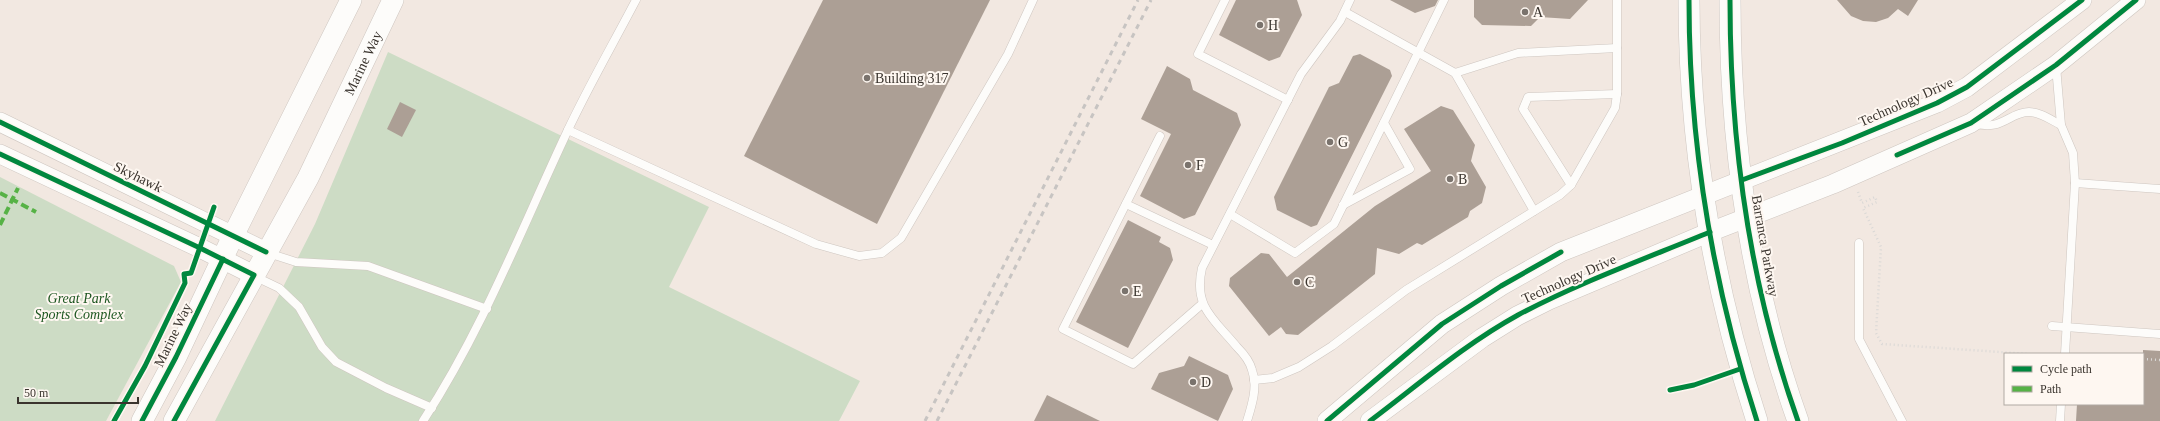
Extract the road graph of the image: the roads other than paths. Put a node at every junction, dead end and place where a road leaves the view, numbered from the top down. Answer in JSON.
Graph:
{"nodes":[{"id":1,"x":351,"y":0,"type":"edge"},
{"id":2,"x":393,"y":0,"type":"edge"},
{"id":3,"x":636,"y":0,"type":"edge"},
{"id":4,"x":1033,"y":0,"type":"edge"},
{"id":5,"x":1225,"y":0,"type":"edge"},
{"id":6,"x":1350,"y":0,"type":"edge"},
{"id":7,"x":1444,"y":0,"type":"edge"},
{"id":8,"x":1617,"y":0,"type":"edge"},
{"id":9,"x":1689,"y":0,"type":"edge"},
{"id":10,"x":1730,"y":0,"type":"edge"},
{"id":11,"x":2082,"y":0,"type":"edge"},
{"id":12,"x":2136,"y":0,"type":"edge"},
{"id":13,"x":1345,"y":12,"type":"junction"},
{"id":14,"x":1617,"y":48,"type":"junction"},
{"id":15,"x":1418,"y":53,"type":"junction"},
{"id":16,"x":2056,"y":65,"type":"junction"},
{"id":17,"x":1455,"y":73,"type":"junction"},
{"id":18,"x":1617,"y":94,"type":"junction"},
{"id":19,"x":1288,"y":100,"type":"junction"},
{"id":20,"x":0,"y":122,"type":"edge"},
{"id":21,"x":1384,"y":122,"type":"junction"},
{"id":22,"x":1971,"y":122,"type":"junction"},
{"id":23,"x":2061,"y":125,"type":"junction"},
{"id":24,"x":568,"y":130,"type":"junction"},
{"id":25,"x":1160,"y":136,"type":"dead end"},
{"id":26,"x":0,"y":154,"type":"edge"},
{"id":27,"x":1742,"y":180,"type":"junction"},
{"id":28,"x":2075,"y":183,"type":"junction"},
{"id":29,"x":1571,"y":185,"type":"junction"},
{"id":30,"x":2160,"y":189,"type":"edge"},
{"id":31,"x":1704,"y":195,"type":"junction"},
{"id":32,"x":1126,"y":204,"type":"junction"},
{"id":33,"x":1343,"y":205,"type":"junction"},
{"id":34,"x":1534,"y":211,"type":"junction"},
{"id":35,"x":1230,"y":214,"type":"junction"},
{"id":36,"x":1747,"y":217,"type":"junction"},
{"id":37,"x":1710,"y":232,"type":"junction"},
{"id":38,"x":233,"y":236,"type":"junction"},
{"id":39,"x":1859,"y":243,"type":"dead end"},
{"id":40,"x":1213,"y":246,"type":"junction"},
{"id":41,"x":266,"y":252,"type":"junction"},
{"id":42,"x":223,"y":259,"type":"junction"},
{"id":43,"x":254,"y":275,"type":"junction"},
{"id":44,"x":1202,"y":304,"type":"junction"},
{"id":45,"x":488,"y":309,"type":"junction"},
{"id":46,"x":2052,"y":326,"type":"dead end"},
{"id":47,"x":2068,"y":327,"type":"junction"},
{"id":48,"x":2160,"y":334,"type":"edge"},
{"id":49,"x":2065,"y":353,"type":"edge"},
{"id":50,"x":1254,"y":380,"type":"junction"},
{"id":51,"x":2061,"y":405,"type":"edge"},
{"id":52,"x":432,"y":408,"type":"junction"},
{"id":53,"x":142,"y":421,"type":"edge"},
{"id":54,"x":174,"y":421,"type":"edge"},
{"id":55,"x":424,"y":421,"type":"edge"},
{"id":56,"x":1247,"y":421,"type":"edge"},
{"id":57,"x":1327,"y":421,"type":"edge"},
{"id":58,"x":1370,"y":421,"type":"edge"},
{"id":59,"x":1757,"y":421,"type":"edge"},
{"id":60,"x":1798,"y":421,"type":"edge"},
{"id":61,"x":1902,"y":421,"type":"edge"},
{"id":62,"x":2060,"y":421,"type":"edge"}],
"edges":[{"from":1,"to":38,"type":"main road","name":"Marine Way"},
{"from":2,"to":41,"type":"main road","name":"Marine Way"},
{"from":3,"to":24,"type":"lane"},
{"from":4,"to":24,"type":"lane"},
{"from":5,"to":19,"type":"lane"},
{"from":6,"to":13,"type":"lane"},
{"from":7,"to":15,"type":"lane"},
{"from":8,"to":14,"type":"lane"},
{"from":9,"to":31,"type":"main road"},
{"from":10,"to":27,"type":"main road","name":"Barranca Parkway"},
{"from":11,"to":27,"type":"street","name":"Technology Drive"},
{"from":12,"to":16,"type":"street","name":"Technology Drive"},
{"from":13,"to":15,"type":"lane"},
{"from":13,"to":19,"type":"lane"},
{"from":14,"to":17,"type":"lane"},
{"from":14,"to":18,"type":"lane"},
{"from":15,"to":17,"type":"lane"},
{"from":15,"to":21,"type":"lane"},
{"from":16,"to":22,"type":"street","name":"Technology Drive"},
{"from":16,"to":23,"type":"lane"},
{"from":17,"to":34,"type":"lane"},
{"from":18,"to":29,"type":"lane"},
{"from":18,"to":29,"type":"lane"},
{"from":19,"to":35,"type":"lane"},
{"from":20,"to":38,"type":"street","name":"Skyhawk"},
{"from":21,"to":33,"type":"lane"},
{"from":21,"to":33,"type":"lane"},
{"from":22,"to":23,"type":"lane"},
{"from":22,"to":36,"type":"street","name":"Technology Drive"},
{"from":23,"to":28,"type":"lane"},
{"from":24,"to":45,"type":"lane"},
{"from":25,"to":32,"type":"lane"},
{"from":26,"to":42,"type":"street"},
{"from":27,"to":31,"type":"street","name":"Technology Drive"},
{"from":27,"to":36,"type":"main road","name":"Barranca Parkway"},
{"from":28,"to":30,"type":"lane"},
{"from":28,"to":47,"type":"lane"},
{"from":29,"to":34,"type":"lane"},
{"from":31,"to":37,"type":"main road"},
{"from":31,"to":57,"type":"street","name":"Technology Drive"},
{"from":32,"to":40,"type":"lane"},
{"from":32,"to":44,"type":"lane"},
{"from":33,"to":35,"type":"lane"},
{"from":34,"to":50,"type":"lane"},
{"from":35,"to":40,"type":"lane"},
{"from":36,"to":37,"type":"street","name":"Technology Drive"},
{"from":36,"to":60,"type":"main road","name":"Barranca Parkway"},
{"from":37,"to":58,"type":"street","name":"Technology Drive"},
{"from":37,"to":59,"type":"main road"},
{"from":38,"to":41,"type":"street","name":"Skyhawk"},
{"from":38,"to":42,"type":"main road","name":"Marine Way"},
{"from":39,"to":61,"type":"lane"},
{"from":40,"to":44,"type":"lane"},
{"from":41,"to":43,"type":"main road","name":"Marine Way"},
{"from":41,"to":45,"type":"lane"},
{"from":42,"to":43,"type":"street"},
{"from":42,"to":53,"type":"main road","name":"Marine Way"},
{"from":43,"to":52,"type":"lane"},
{"from":43,"to":54,"type":"main road","name":"Marine Way"},
{"from":44,"to":50,"type":"lane"},
{"from":45,"to":52,"type":"lane"},
{"from":46,"to":47,"type":"lane"},
{"from":47,"to":48,"type":"lane"},
{"from":47,"to":49,"type":"lane"},
{"from":50,"to":56,"type":"lane"},
{"from":51,"to":62,"type":"lane"},
{"from":52,"to":55,"type":"lane"}]}
